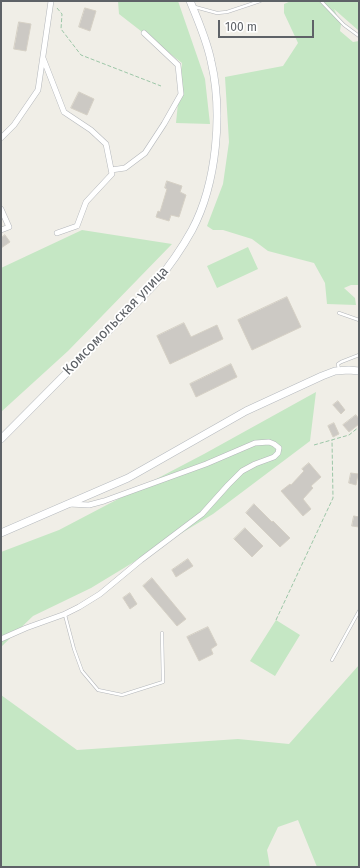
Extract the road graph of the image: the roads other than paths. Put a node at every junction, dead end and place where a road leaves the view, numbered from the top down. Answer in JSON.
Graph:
{"nodes":[{"id":1,"x":51,"y":1,"type":"edge"},
{"id":2,"x":260,"y":1,"type":"edge"},
{"id":3,"x":321,"y":1,"type":"edge"},
{"id":4,"x":191,"y":4,"type":"edge"},
{"id":5,"x":144,"y":33,"type":"dead end"},
{"id":6,"x":359,"y":36,"type":"edge"},
{"id":7,"x":43,"y":58,"type":"junction"},
{"id":8,"x":1,"y":138,"type":"edge"},
{"id":9,"x":111,"y":170,"type":"junction"},
{"id":10,"x":1,"y":209,"type":"edge"},
{"id":11,"x":1,"y":230,"type":"edge"},
{"id":12,"x":58,"y":234,"type":"dead end"},
{"id":13,"x":339,"y":313,"type":"dead end"},
{"id":14,"x":359,"y":320,"type":"edge"},
{"id":15,"x":359,"y":355,"type":"edge"},
{"id":16,"x":339,"y":371,"type":"junction"},
{"id":17,"x":359,"y":371,"type":"edge"},
{"id":18,"x":1,"y":439,"type":"edge"},
{"id":19,"x":68,"y":504,"type":"junction"},
{"id":20,"x":1,"y":533,"type":"edge"},
{"id":21,"x":359,"y":611,"type":"edge"},
{"id":22,"x":65,"y":614,"type":"junction"},
{"id":23,"x":162,"y":633,"type":"dead end"},
{"id":24,"x":1,"y":639,"type":"edge"},
{"id":25,"x":332,"y":660,"type":"dead end"}],
"edges":[{"from":1,"to":7,"type":"street"},
{"from":2,"to":4,"type":"lane"},
{"from":3,"to":6,"type":"lane"},
{"from":4,"to":18,"type":"main road","name":"Комсомольская улица"},
{"from":5,"to":9,"type":"street"},
{"from":7,"to":8,"type":"street"},
{"from":7,"to":9,"type":"street"},
{"from":9,"to":12,"type":"street"},
{"from":10,"to":11,"type":"street"},
{"from":13,"to":14,"type":"lane"},
{"from":15,"to":16,"type":"lane"},
{"from":16,"to":17,"type":"main road"},
{"from":16,"to":19,"type":"main road"},
{"from":19,"to":20,"type":"main road"},
{"from":19,"to":22,"type":"street"},
{"from":21,"to":25,"type":"lane"},
{"from":22,"to":23,"type":"lane"},
{"from":22,"to":24,"type":"street"}]}
